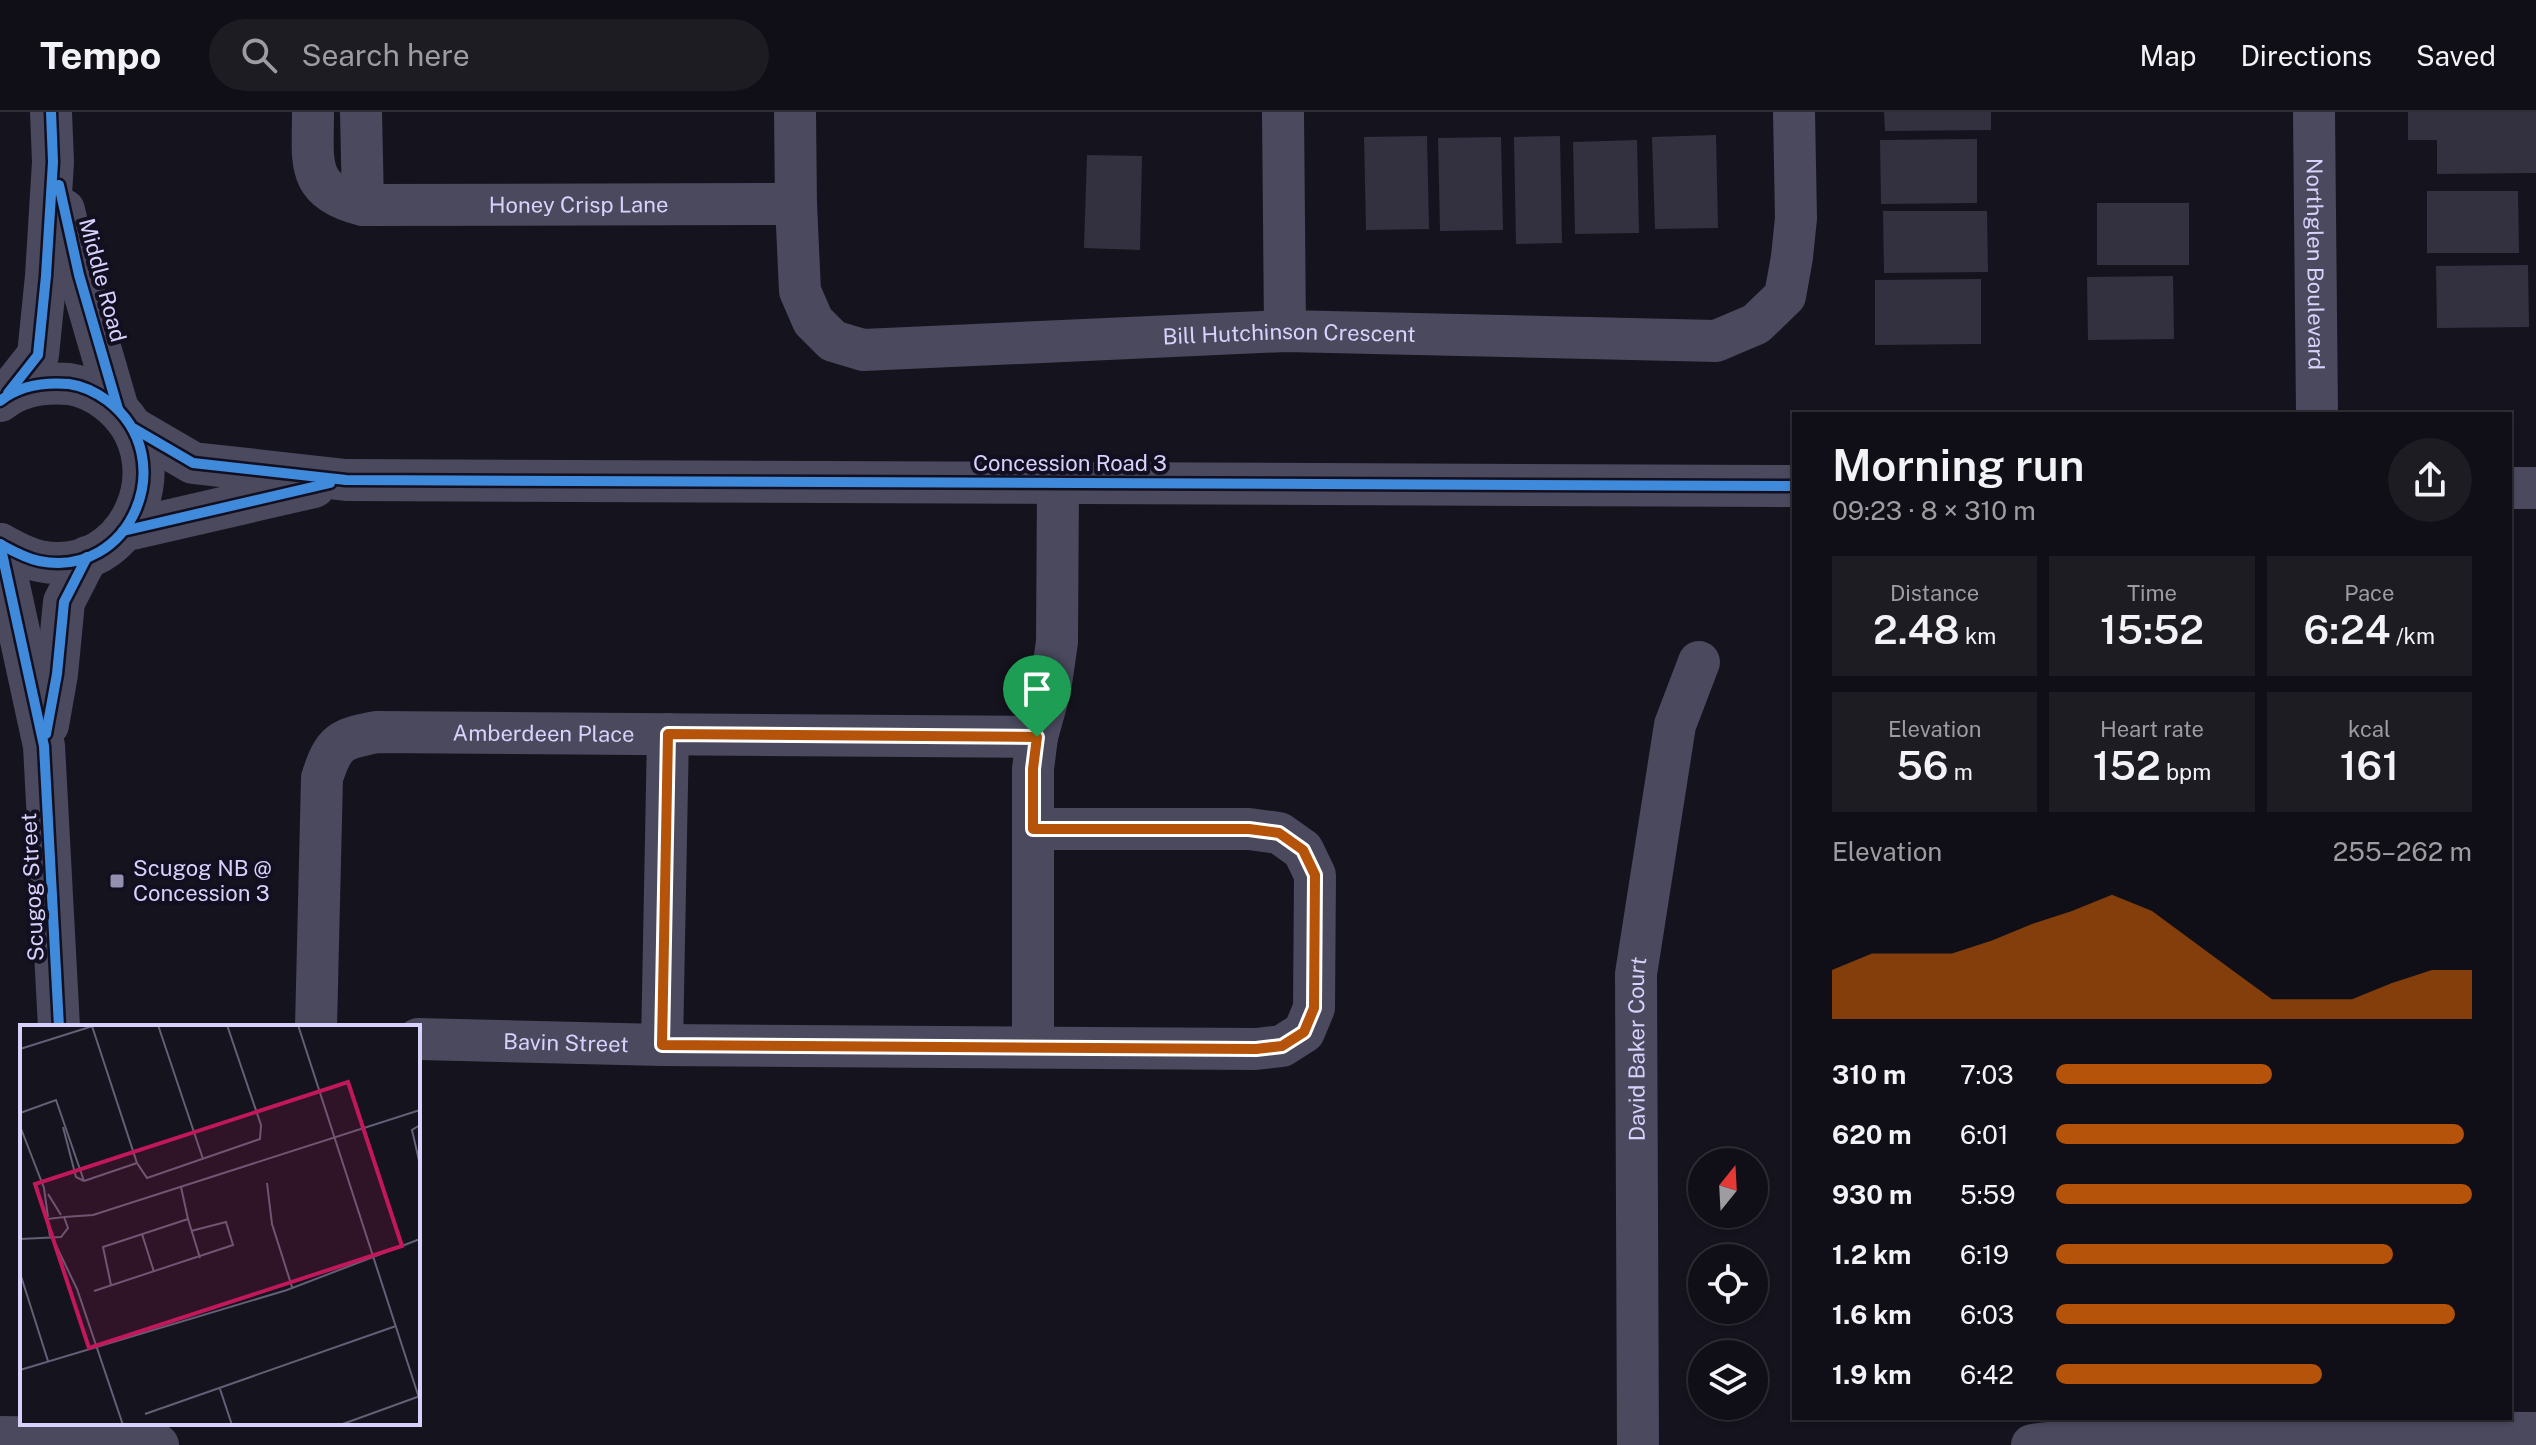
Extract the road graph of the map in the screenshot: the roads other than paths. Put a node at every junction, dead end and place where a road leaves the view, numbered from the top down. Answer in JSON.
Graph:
{"nodes":[{"id":1,"x":51,"y":112,"type":"edge"},
{"id":2,"x":313,"y":112,"type":"edge"},
{"id":3,"x":361,"y":112,"type":"edge"},
{"id":4,"x":795,"y":112,"type":"edge"},
{"id":5,"x":1283,"y":112,"type":"edge"},
{"id":6,"x":1794,"y":112,"type":"edge"},
{"id":7,"x":2314,"y":112,"type":"edge"},
{"id":8,"x":53,"y":162,"type":"junction"},
{"id":9,"x":796,"y":204,"type":"junction"},
{"id":10,"x":363,"y":205,"type":"junction"},
{"id":11,"x":1285,"y":331,"type":"junction"},
{"id":12,"x":2,"y":400,"type":"edge"},
{"id":13,"x":2317,"y":412,"type":"edge"},
{"id":14,"x":125,"y":418,"type":"junction"},
{"id":15,"x":346,"y":480,"type":"junction"},
{"id":16,"x":1058,"y":483,"type":"junction"},
{"id":17,"x":1792,"y":486,"type":"edge"},
{"id":18,"x":2512,"y":488,"type":"edge"},
{"id":19,"x":2536,"y":488,"type":"edge"},
{"id":20,"x":123,"y":531,"type":"junction"},
{"id":21,"x":0,"y":544,"type":"edge"},
{"id":22,"x":87,"y":557,"type":"junction"},
{"id":23,"x":1699,"y":662,"type":"dead end"},
{"id":24,"x":668,"y":734,"type":"junction"},
{"id":25,"x":1037,"y":737,"type":"junction"},
{"id":26,"x":44,"y":746,"type":"junction"},
{"id":27,"x":1033,"y":829,"type":"junction"},
{"id":28,"x":59,"y":1025,"type":"edge"},
{"id":29,"x":316,"y":1025,"type":"edge"},
{"id":30,"x":420,"y":1039,"type":"edge"},
{"id":31,"x":662,"y":1045,"type":"junction"},
{"id":32,"x":1033,"y":1047,"type":"junction"},
{"id":33,"x":2310,"y":1432,"type":"edge"},
{"id":34,"x":2536,"y":1433,"type":"edge"},
{"id":35,"x":71,"y":1435,"type":"edge"},
{"id":36,"x":0,"y":1437,"type":"edge"},
{"id":37,"x":158,"y":1445,"type":"edge"},
{"id":38,"x":1638,"y":1445,"type":"edge"},
{"id":39,"x":2032,"y":1445,"type":"edge"}],
"edges":[{"from":1,"to":8,"type":"street","name":"Middle Road"},
{"from":2,"to":10,"type":"street","name":"Honey Crisp Lane"},
{"from":3,"to":10,"type":"street"},
{"from":4,"to":9,"type":"street","name":"Bill Hutchinson Crescent"},
{"from":5,"to":11,"type":"street"},
{"from":6,"to":11,"type":"street","name":"Bill Hutchinson Crescent"},
{"from":7,"to":13,"type":"street","name":"Northglen Boulevard"},
{"from":8,"to":12,"type":"street","name":"Middle Road"},
{"from":8,"to":14,"type":"street","name":"Middle Road"},
{"from":9,"to":10,"type":"street","name":"Honey Crisp Lane"},
{"from":9,"to":11,"type":"street","name":"Bill Hutchinson Crescent"},
{"from":12,"to":14,"type":"street","name":"Concession Road 3"},
{"from":14,"to":15,"type":"street","name":"Concession Road 3"},
{"from":14,"to":20,"type":"street","name":"Middle Road"},
{"from":15,"to":16,"type":"street","name":"Concession Road 3"},
{"from":15,"to":20,"type":"street","name":"Concession Road 3"},
{"from":16,"to":17,"type":"street","name":"Concession Road 3"},
{"from":16,"to":25,"type":"street"},
{"from":18,"to":19,"type":"street"},
{"from":20,"to":22,"type":"street"},
{"from":21,"to":22,"type":"street"},
{"from":21,"to":26,"type":"street","name":"Scugog Street"},
{"from":22,"to":26,"type":"street","name":"Scugog Street"},
{"from":23,"to":38,"type":"street","name":"David Baker Court"},
{"from":24,"to":25,"type":"street","name":"Amberdeen Place"},
{"from":24,"to":29,"type":"street","name":"Amberdeen Place"},
{"from":24,"to":31,"type":"street"},
{"from":25,"to":27,"type":"street"},
{"from":26,"to":28,"type":"street","name":"Scugog Street"},
{"from":27,"to":32,"type":"street"},
{"from":27,"to":32,"type":"street","name":"Bavin Street"},
{"from":30,"to":31,"type":"street","name":"Bavin Street"},
{"from":31,"to":32,"type":"street","name":"Bavin Street"},
{"from":33,"to":34,"type":"street"},
{"from":33,"to":39,"type":"street"},
{"from":35,"to":36,"type":"street"},
{"from":35,"to":37,"type":"street"}]}
